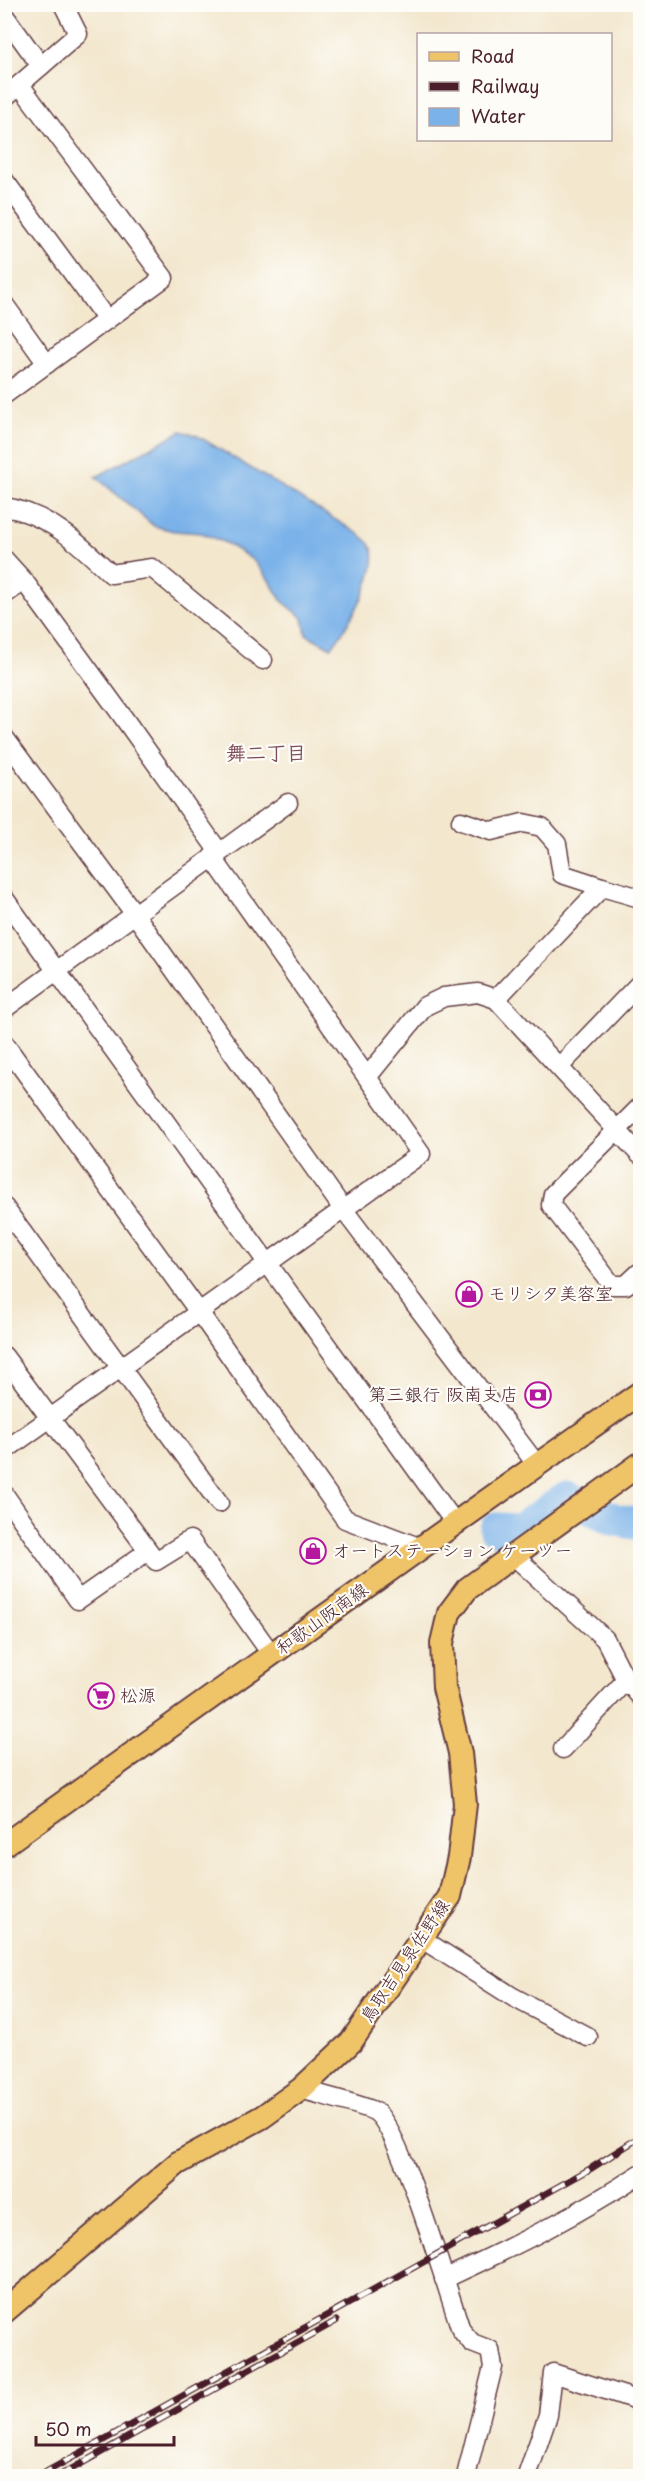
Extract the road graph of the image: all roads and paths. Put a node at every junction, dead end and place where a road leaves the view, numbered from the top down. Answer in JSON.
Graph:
{"nodes":[{"id":1,"x":70,"y":7,"type":"edge"},
{"id":2,"x":4,"y":15,"type":"edge"},
{"id":3,"x":41,"y":66,"type":"junction"},
{"id":4,"x":20,"y":85,"type":"junction"},
{"id":5,"x":4,"y":99,"type":"edge"},
{"id":6,"x":4,"y":180,"type":"edge"},
{"id":7,"x":4,"y":304,"type":"edge"},
{"id":8,"x":108,"y":320,"type":"junction"},
{"id":9,"x":47,"y":363,"type":"junction"},
{"id":10,"x":4,"y":395,"type":"edge"},
{"id":11,"x":4,"y":507,"type":"edge"},
{"id":12,"x":4,"y":559,"type":"edge"},
{"id":13,"x":24,"y":581,"type":"junction"},
{"id":14,"x":4,"y":595,"type":"edge"},
{"id":15,"x":262,"y":660,"type":"dead end"},
{"id":16,"x":4,"y":737,"type":"edge"},
{"id":17,"x":288,"y":803,"type":"dead end"},
{"id":18,"x":461,"y":821,"type":"dead end"},
{"id":19,"x":216,"y":854,"type":"junction"},
{"id":20,"x":602,"y":887,"type":"junction"},
{"id":21,"x":4,"y":898,"type":"edge"},
{"id":22,"x":640,"y":898,"type":"edge"},
{"id":23,"x":134,"y":913,"type":"junction"},
{"id":24,"x":56,"y":970,"type":"junction"},
{"id":25,"x":640,"y":983,"type":"edge"},
{"id":26,"x":496,"y":999,"type":"junction"},
{"id":27,"x":4,"y":1009,"type":"edge"},
{"id":28,"x":4,"y":1043,"type":"edge"},
{"id":29,"x":559,"y":1067,"type":"junction"},
{"id":30,"x":368,"y":1076,"type":"junction"},
{"id":31,"x":640,"y":1107,"type":"edge"},
{"id":32,"x":617,"y":1130,"type":"junction"},
{"id":33,"x":640,"y":1155,"type":"edge"},
{"id":34,"x":4,"y":1207,"type":"edge"},
{"id":35,"x":344,"y":1209,"type":"junction"},
{"id":36,"x":266,"y":1264,"type":"junction"},
{"id":37,"x":640,"y":1272,"type":"edge"},
{"id":38,"x":199,"y":1312,"type":"junction"},
{"id":39,"x":4,"y":1356,"type":"edge"},
{"id":40,"x":121,"y":1368,"type":"junction"},
{"id":41,"x":640,"y":1394,"type":"edge"},
{"id":42,"x":50,"y":1419,"type":"junction"},
{"id":43,"x":4,"y":1451,"type":"edge"},
{"id":44,"x":640,"y":1464,"type":"edge"},
{"id":45,"x":537,"y":1465,"type":"junction"},
{"id":46,"x":4,"y":1494,"type":"edge"},
{"id":47,"x":219,"y":1503,"type":"dead end"},
{"id":48,"x":455,"y":1523,"type":"junction"},
{"id":49,"x":421,"y":1548,"type":"junction"},
{"id":50,"x":148,"y":1551,"type":"junction"},
{"id":51,"x":514,"y":1556,"type":"junction"},
{"id":52,"x":272,"y":1654,"type":"junction"},
{"id":53,"x":626,"y":1680,"type":"junction"},
{"id":54,"x":640,"y":1696,"type":"edge"},
{"id":55,"x":563,"y":1749,"type":"dead end"},
{"id":56,"x":4,"y":1845,"type":"edge"},
{"id":57,"x":422,"y":1939,"type":"junction"},
{"id":58,"x":588,"y":2037,"type":"dead end"},
{"id":59,"x":301,"y":2089,"type":"junction"},
{"id":60,"x":640,"y":2174,"type":"edge"},
{"id":61,"x":444,"y":2279,"type":"junction"},
{"id":62,"x":4,"y":2312,"type":"edge"},
{"id":63,"x":640,"y":2401,"type":"edge"},
{"id":64,"x":466,"y":2476,"type":"edge"},
{"id":65,"x":527,"y":2476,"type":"edge"}],
"edges":[{"from":1,"to":3,"type":"street"},
{"from":2,"to":3,"type":"street"},
{"from":3,"to":4,"type":"street"},
{"from":4,"to":5,"type":"street"},
{"from":4,"to":8,"type":"street"},
{"from":6,"to":8,"type":"street"},
{"from":7,"to":9,"type":"street"},
{"from":8,"to":9,"type":"street"},
{"from":9,"to":10,"type":"street"},
{"from":11,"to":15,"type":"street"},
{"from":12,"to":13,"type":"street"},
{"from":13,"to":14,"type":"street"},
{"from":13,"to":19,"type":"street"},
{"from":16,"to":23,"type":"street"},
{"from":17,"to":19,"type":"street"},
{"from":18,"to":20,"type":"street"},
{"from":19,"to":23,"type":"street"},
{"from":19,"to":30,"type":"street"},
{"from":20,"to":22,"type":"street"},
{"from":20,"to":26,"type":"street"},
{"from":21,"to":24,"type":"street"},
{"from":23,"to":24,"type":"street"},
{"from":23,"to":35,"type":"street"},
{"from":24,"to":27,"type":"street"},
{"from":24,"to":36,"type":"street"},
{"from":25,"to":29,"type":"street"},
{"from":26,"to":29,"type":"street"},
{"from":26,"to":30,"type":"street"},
{"from":28,"to":38,"type":"street"},
{"from":29,"to":32,"type":"street"},
{"from":30,"to":35,"type":"street"},
{"from":31,"to":32,"type":"street"},
{"from":32,"to":33,"type":"street"},
{"from":32,"to":37,"type":"street"},
{"from":34,"to":40,"type":"street"},
{"from":35,"to":36,"type":"street"},
{"from":35,"to":45,"type":"street"},
{"from":36,"to":38,"type":"street"},
{"from":36,"to":48,"type":"street"},
{"from":38,"to":40,"type":"street"},
{"from":38,"to":49,"type":"street"},
{"from":39,"to":42,"type":"street"},
{"from":40,"to":42,"type":"street"},
{"from":40,"to":47,"type":"street"},
{"from":41,"to":45,"type":"main road","name":"和歌山阪南線"},
{"from":42,"to":43,"type":"street"},
{"from":42,"to":50,"type":"street"},
{"from":44,"to":51,"type":"main road","name":"鳥取吉見泉佐野線"},
{"from":45,"to":48,"type":"main road","name":"和歌山阪南線"},
{"from":46,"to":50,"type":"street"},
{"from":48,"to":49,"type":"main road","name":"和歌山阪南線"},
{"from":49,"to":52,"type":"main road","name":"和歌山阪南線"},
{"from":50,"to":52,"type":"street"},
{"from":51,"to":53,"type":"street"},
{"from":51,"to":57,"type":"main road","name":"鳥取吉見泉佐野線"},
{"from":52,"to":56,"type":"main road","name":"和歌山阪南線"},
{"from":53,"to":54,"type":"street"},
{"from":53,"to":55,"type":"street"},
{"from":57,"to":58,"type":"street"},
{"from":57,"to":59,"type":"main road","name":"鳥取吉見泉佐野線"},
{"from":59,"to":61,"type":"street"},
{"from":59,"to":62,"type":"main road","name":"鳥取吉見泉佐野線"},
{"from":60,"to":61,"type":"street"},
{"from":61,"to":64,"type":"street"},
{"from":63,"to":65,"type":"street"}]}
